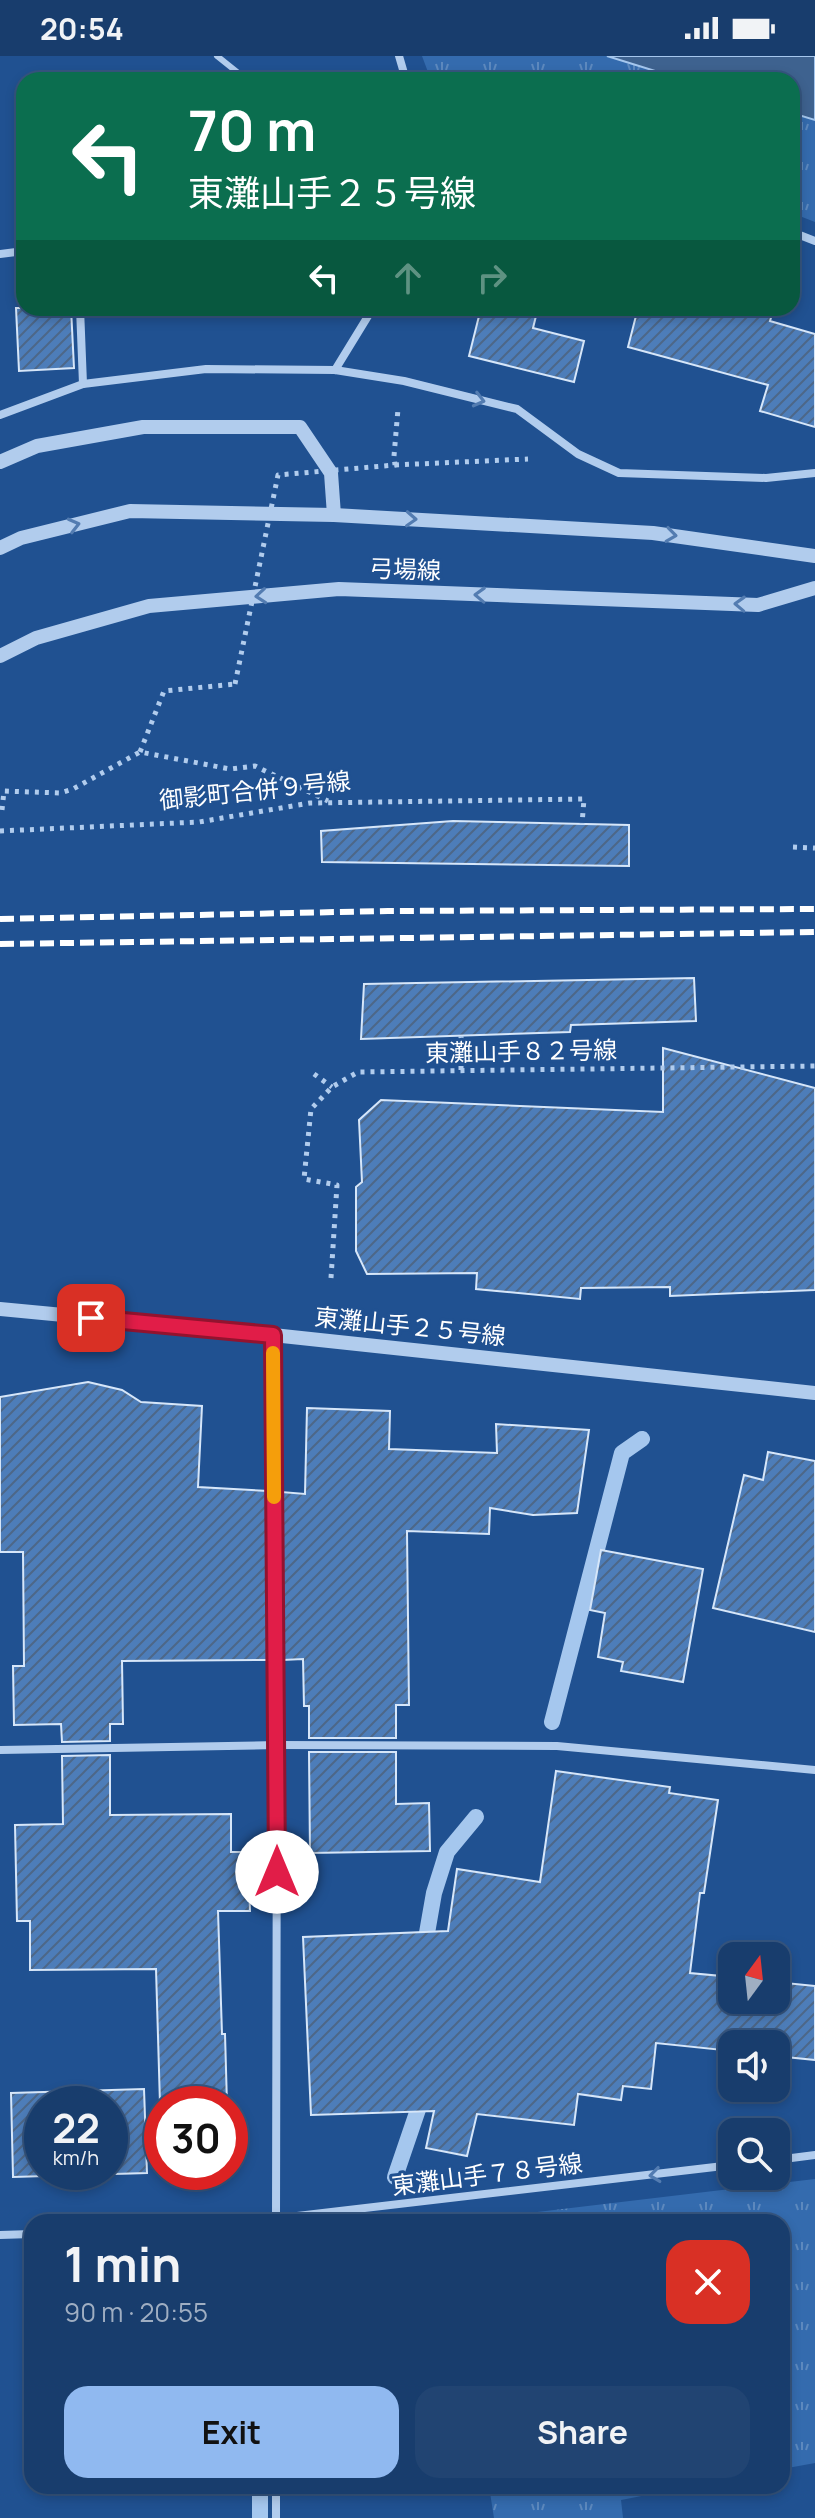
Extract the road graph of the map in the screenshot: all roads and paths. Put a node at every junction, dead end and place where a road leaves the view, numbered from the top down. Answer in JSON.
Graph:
{"nodes":[{"id":1,"x":217,"y":56,"type":"edge"},
{"id":2,"x":237,"y":72,"type":"edge"},
{"id":3,"x":80,"y":316,"type":"edge"},
{"id":4,"x":368,"y":316,"type":"edge"},
{"id":5,"x":335,"y":370,"type":"junction"},
{"id":6,"x":83,"y":384,"type":"junction"},
{"id":7,"x":399,"y":399,"type":"dead end"},
{"id":8,"x":0,"y":415,"type":"edge"},
{"id":9,"x":528,"y":459,"type":"dead end"},
{"id":10,"x":0,"y":462,"type":"edge"},
{"id":11,"x":395,"y":465,"type":"junction"},
{"id":12,"x":815,"y":473,"type":"edge"},
{"id":13,"x":334,"y":515,"type":"junction"},
{"id":14,"x":0,"y":548,"type":"edge"},
{"id":15,"x":815,"y":556,"type":"edge"},
{"id":16,"x":815,"y":588,"type":"edge"},
{"id":17,"x":0,"y":656,"type":"edge"},
{"id":18,"x":140,"y":752,"type":"junction"},
{"id":19,"x":330,"y":802,"type":"junction"},
{"id":20,"x":2,"y":810,"type":"edge"},
{"id":21,"x":582,"y":824,"type":"dead end"},
{"id":22,"x":0,"y":831,"type":"edge"},
{"id":23,"x":793,"y":847,"type":"dead end"},
{"id":24,"x":815,"y":848,"type":"edge"},
{"id":25,"x":461,"y":1036,"type":"dead end"},
{"id":26,"x":815,"y":1066,"type":"edge"},
{"id":27,"x":461,"y":1070,"type":"junction"},
{"id":28,"x":314,"y":1074,"type":"dead end"},
{"id":29,"x":332,"y":1087,"type":"junction"},
{"id":30,"x":331,"y":1278,"type":"dead end"},
{"id":31,"x":0,"y":1309,"type":"edge"},
{"id":32,"x":273,"y":1335,"type":"junction"},
{"id":33,"x":815,"y":1393,"type":"edge"},
{"id":34,"x":277,"y":1745,"type":"junction"},
{"id":35,"x":0,"y":1750,"type":"edge"},
{"id":36,"x":815,"y":1770,"type":"edge"},
{"id":37,"x":815,"y":2155,"type":"edge"},
{"id":38,"x":790,"y":2158,"type":"edge"},
{"id":39,"x":718,"y":2167,"type":"edge"},
{"id":40,"x":276,"y":2214,"type":"edge"},
{"id":41,"x":333,"y":2214,"type":"edge"},
{"id":42,"x":24,"y":2234,"type":"edge"},
{"id":43,"x":0,"y":2235,"type":"edge"},
{"id":44,"x":276,"y":2494,"type":"edge"},
{"id":45,"x":276,"y":2518,"type":"edge"}],
"edges":[{"from":1,"to":2,"type":"lane"},
{"from":3,"to":6,"type":"street"},
{"from":4,"to":5,"type":"street"},
{"from":5,"to":6,"type":"street"},
{"from":5,"to":12,"type":"street","one_way":true},
{"from":6,"to":8,"type":"street"},
{"from":7,"to":11,"type":"path","bridge":true},
{"from":9,"to":11,"type":"path"},
{"from":10,"to":13,"type":"street"},
{"from":11,"to":18,"type":"path","bridge":true},
{"from":14,"to":13,"type":"street","one_way":true},
{"from":13,"to":15,"type":"street","one_way":true},
{"from":16,"to":17,"type":"street","name":"弓場線","one_way":true},
{"from":18,"to":19,"type":"path"},
{"from":18,"to":20,"type":"path"},
{"from":19,"to":21,"type":"path","name":"御影町合併９号線"},
{"from":19,"to":22,"type":"path","name":"御影町合併９号線"},
{"from":23,"to":24,"type":"path"},
{"from":25,"to":27,"type":"path"},
{"from":26,"to":27,"type":"path","name":"東灘山手８２号線"},
{"from":27,"to":29,"type":"path","name":"東灘山手８２号線"},
{"from":28,"to":29,"type":"path"},
{"from":29,"to":30,"type":"path"},
{"from":31,"to":32,"type":"street","name":"東灘山手２５号線"},
{"from":32,"to":33,"type":"street","name":"東灘山手２５号線"},
{"from":32,"to":34,"type":"street"},
{"from":34,"to":35,"type":"street"},
{"from":34,"to":36,"type":"street"},
{"from":34,"to":40,"type":"street"},
{"from":37,"to":38,"type":"street"},
{"from":39,"to":41,"type":"street","name":"東灘山手７８号線","one_way":true},
{"from":42,"to":43,"type":"street"},
{"from":44,"to":45,"type":"street"}]}
